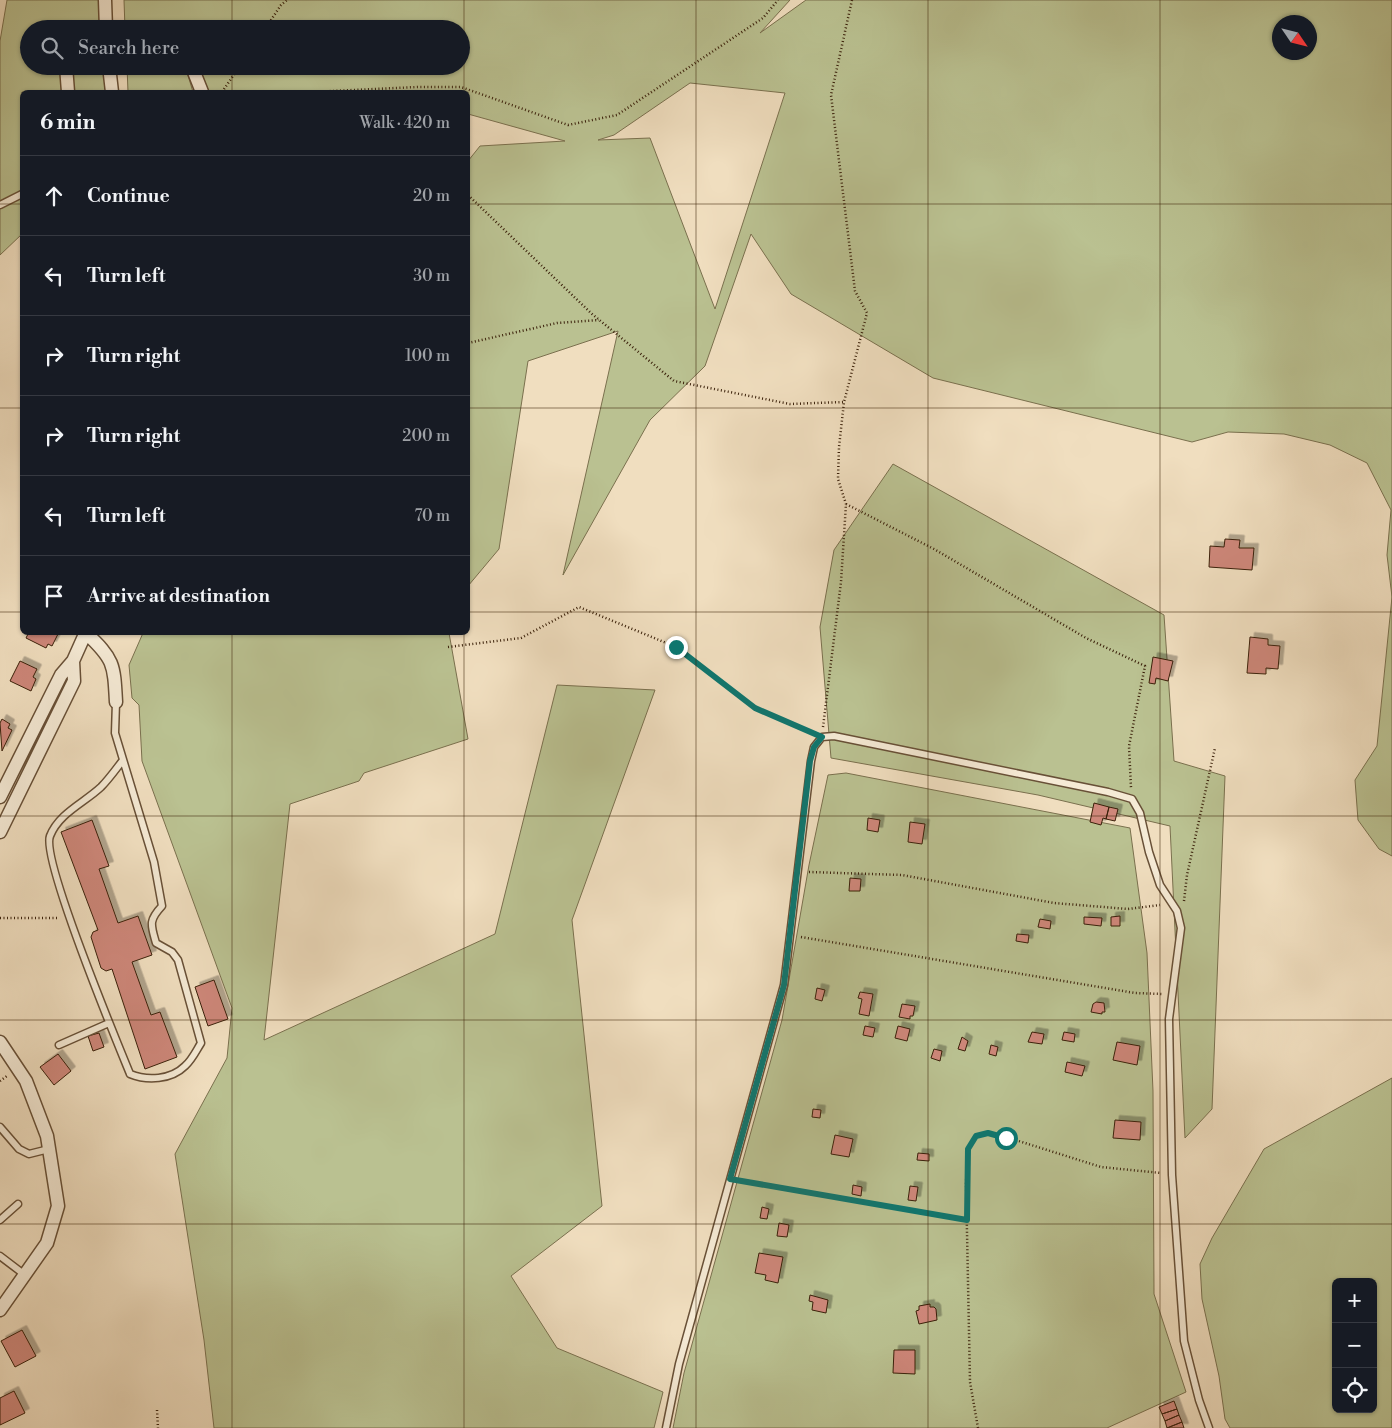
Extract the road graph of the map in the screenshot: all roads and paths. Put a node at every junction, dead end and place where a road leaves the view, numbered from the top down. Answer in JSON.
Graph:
{"nodes":[{"id":1,"x":105,"y":0,"type":"edge"},
{"id":2,"x":287,"y":0,"type":"edge"},
{"id":3,"x":778,"y":0,"type":"edge"},
{"id":4,"x":852,"y":0,"type":"edge"},
{"id":5,"x":106,"y":20,"type":"edge"},
{"id":6,"x":271,"y":20,"type":"edge"},
{"id":7,"x":67,"y":75,"type":"edge"},
{"id":8,"x":110,"y":75,"type":"edge"},
{"id":9,"x":195,"y":75,"type":"edge"},
{"id":10,"x":234,"y":75,"type":"edge"},
{"id":11,"x":68,"y":90,"type":"edge"},
{"id":12,"x":112,"y":90,"type":"edge"},
{"id":13,"x":201,"y":90,"type":"edge"},
{"id":14,"x":223,"y":90,"type":"edge"},
{"id":15,"x":390,"y":90,"type":"edge"},
{"id":16,"x":469,"y":90,"type":"edge"},
{"id":17,"x":470,"y":90,"type":"edge"},
{"id":18,"x":20,"y":195,"type":"edge"},
{"id":19,"x":470,"y":197,"type":"edge"},
{"id":20,"x":0,"y":205,"type":"edge"},
{"id":21,"x":599,"y":320,"type":"junction"},
{"id":22,"x":470,"y":343,"type":"edge"},
{"id":23,"x":844,"y":402,"type":"junction"},
{"id":24,"x":846,"y":504,"type":"junction"},
{"id":25,"x":85,"y":635,"type":"edge"},
{"id":26,"x":89,"y":635,"type":"edge"},
{"id":27,"x":448,"y":647,"type":"dead end"},
{"id":28,"x":73,"y":661,"type":"junction"},
{"id":29,"x":116,"y":702,"type":"joint"},
{"id":30,"x":822,"y":737,"type":"junction"},
{"id":31,"x":1215,"y":748,"type":"dead end"},
{"id":32,"x":123,"y":760,"type":"junction"},
{"id":33,"x":0,"y":797,"type":"edge"},
{"id":34,"x":1132,"y":799,"type":"junction"},
{"id":35,"x":1,"y":825,"type":"edge"},
{"id":36,"x":797,"y":871,"type":"junction"},
{"id":37,"x":1171,"y":900,"type":"junction"},
{"id":38,"x":0,"y":918,"type":"edge"},
{"id":39,"x":1179,"y":921,"type":"junction"},
{"id":40,"x":72,"y":922,"type":"junction"},
{"id":41,"x":790,"y":935,"type":"junction"},
{"id":42,"x":1172,"y":994,"type":"junction"},
{"id":43,"x":109,"y":1023,"type":"junction"},
{"id":44,"x":0,"y":1042,"type":"edge"},
{"id":45,"x":59,"y":1045,"type":"dead end"},
{"id":46,"x":0,"y":1127,"type":"edge"},
{"id":47,"x":49,"y":1149,"type":"junction"},
{"id":48,"x":1172,"y":1174,"type":"junction"},
{"id":49,"x":730,"y":1179,"type":"junction"},
{"id":50,"x":18,"y":1204,"type":"dead end"},
{"id":51,"x":0,"y":1220,"type":"edge"},
{"id":52,"x":967,"y":1220,"type":"junction"},
{"id":53,"x":0,"y":1256,"type":"edge"},
{"id":54,"x":25,"y":1275,"type":"junction"},
{"id":55,"x":0,"y":1310,"type":"edge"},
{"id":56,"x":157,"y":1410,"type":"dead end"},
{"id":57,"x":158,"y":1428,"type":"edge"},
{"id":58,"x":666,"y":1428,"type":"edge"},
{"id":59,"x":978,"y":1428,"type":"edge"},
{"id":60,"x":1209,"y":1428,"type":"edge"}],
"edges":[{"from":1,"to":5,"type":"street"},
{"from":2,"to":6,"type":"path"},
{"from":3,"to":17,"type":"path"},
{"from":4,"to":23,"type":"path"},
{"from":7,"to":11,"type":"street"},
{"from":8,"to":12,"type":"street"},
{"from":9,"to":13,"type":"street"},
{"from":10,"to":14,"type":"path"},
{"from":15,"to":16,"type":"path"},
{"from":18,"to":20,"type":"lane"},
{"from":19,"to":21,"type":"path"},
{"from":21,"to":22,"type":"path"},
{"from":21,"to":23,"type":"path"},
{"from":23,"to":24,"type":"path"},
{"from":24,"to":30,"type":"path"},
{"from":24,"to":34,"type":"path"},
{"from":25,"to":28,"type":"street"},
{"from":26,"to":29,"type":"street"},
{"from":27,"to":30,"type":"path"},
{"from":28,"to":33,"type":"street"},
{"from":28,"to":35,"type":"street"},
{"from":29,"to":32,"type":"lane"},
{"from":30,"to":34,"type":"lane"},
{"from":30,"to":36,"type":"lane"},
{"from":31,"to":39,"type":"path"},
{"from":32,"to":40,"type":"lane"},
{"from":32,"to":43,"type":"lane"},
{"from":34,"to":37,"type":"lane"},
{"from":36,"to":37,"type":"path"},
{"from":36,"to":41,"type":"lane"},
{"from":37,"to":39,"type":"lane"},
{"from":38,"to":40,"type":"path"},
{"from":39,"to":42,"type":"lane"},
{"from":40,"to":43,"type":"lane"},
{"from":41,"to":42,"type":"path"},
{"from":41,"to":49,"type":"lane"},
{"from":42,"to":48,"type":"lane"},
{"from":43,"to":45,"type":"lane"},
{"from":44,"to":47,"type":"street"},
{"from":46,"to":47,"type":"lane"},
{"from":47,"to":54,"type":"street"},
{"from":48,"to":52,"type":"path"},
{"from":48,"to":60,"type":"lane"},
{"from":49,"to":52,"type":"path"},
{"from":49,"to":58,"type":"lane"},
{"from":50,"to":51,"type":"lane"},
{"from":52,"to":59,"type":"path"},
{"from":53,"to":54,"type":"lane"},
{"from":54,"to":55,"type":"street"},
{"from":56,"to":57,"type":"path"}]}
